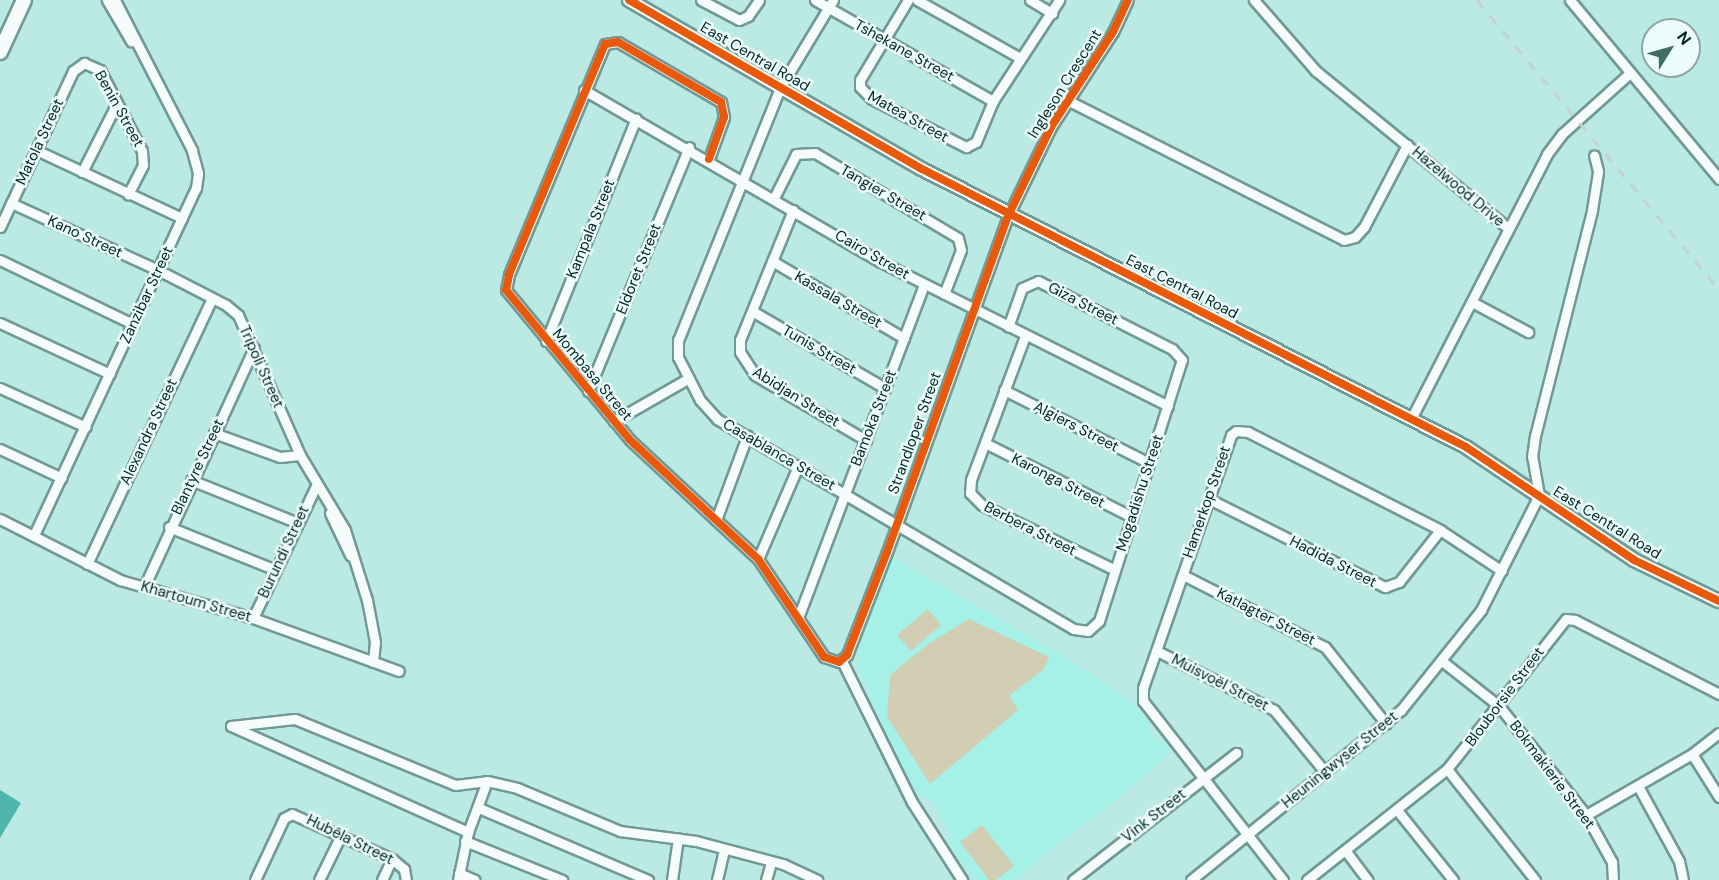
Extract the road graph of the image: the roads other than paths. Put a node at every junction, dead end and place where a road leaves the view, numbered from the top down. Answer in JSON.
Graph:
{"nodes":[{"id":1,"x":24,"y":0,"type":"edge"},
{"id":2,"x":107,"y":0,"type":"edge"},
{"id":3,"x":115,"y":0,"type":"edge"},
{"id":4,"x":629,"y":0,"type":"edge"},
{"id":5,"x":701,"y":0,"type":"edge"},
{"id":6,"x":759,"y":0,"type":"edge"},
{"id":7,"x":815,"y":0,"type":"edge"},
{"id":8,"x":908,"y":0,"type":"edge"},
{"id":9,"x":917,"y":0,"type":"edge"},
{"id":10,"x":1030,"y":0,"type":"edge"},
{"id":11,"x":1059,"y":0,"type":"edge"},
{"id":12,"x":1128,"y":0,"type":"edge"},
{"id":13,"x":1254,"y":0,"type":"edge"},
{"id":14,"x":1570,"y":0,"type":"edge"},
{"id":15,"x":831,"y":4,"type":"edge"},
{"id":16,"x":1052,"y":13,"type":"junction"},
{"id":17,"x":883,"y":40,"type":"junction"},
{"id":18,"x":0,"y":52,"type":"edge"},
{"id":19,"x":143,"y":54,"type":"junction"},
{"id":20,"x":1020,"y":58,"type":"junction"},
{"id":21,"x":86,"y":63,"type":"joint"},
{"id":22,"x":1630,"y":73,"type":"junction"},
{"id":23,"x":780,"y":88,"type":"junction"},
{"id":24,"x":584,"y":90,"type":"junction"},
{"id":25,"x":1067,"y":100,"type":"junction"},
{"id":26,"x":993,"y":101,"type":"junction"},
{"id":27,"x":117,"y":103,"type":"junction"},
{"id":28,"x":636,"y":118,"type":"junction"},
{"id":29,"x":1407,"y":145,"type":"junction"},
{"id":30,"x":689,"y":147,"type":"junction"},
{"id":31,"x":36,"y":150,"type":"junction"},
{"id":32,"x":1594,"y":155,"type":"dead end"},
{"id":33,"x":709,"y":159,"type":"junction"},
{"id":34,"x":82,"y":172,"type":"junction"},
{"id":35,"x":1719,"y":179,"type":"edge"},
{"id":36,"x":743,"y":180,"type":"junction"},
{"id":37,"x":128,"y":194,"type":"junction"},
{"id":38,"x":774,"y":198,"type":"junction"},
{"id":39,"x":11,"y":203,"type":"junction"},
{"id":40,"x":793,"y":210,"type":"junction"},
{"id":41,"x":1009,"y":214,"type":"junction"},
{"id":42,"x":182,"y":218,"type":"junction"},
{"id":43,"x":0,"y":227,"type":"edge"},
{"id":44,"x":1508,"y":228,"type":"junction"},
{"id":45,"x":0,"y":261,"type":"edge"},
{"id":46,"x":772,"y":261,"type":"junction"},
{"id":47,"x":158,"y":270,"type":"junction"},
{"id":48,"x":924,"y":284,"type":"junction"},
{"id":49,"x":944,"y":294,"type":"junction"},
{"id":50,"x":211,"y":300,"type":"junction"},
{"id":51,"x":1472,"y":302,"type":"junction"},
{"id":52,"x":975,"y":310,"type":"junction"},
{"id":53,"x":752,"y":311,"type":"junction"},
{"id":54,"x":0,"y":323,"type":"edge"},
{"id":55,"x":133,"y":324,"type":"junction"},
{"id":56,"x":1008,"y":327,"type":"junction"},
{"id":57,"x":1528,"y":333,"type":"dead end"},
{"id":58,"x":1025,"y":336,"type":"junction"},
{"id":59,"x":904,"y":338,"type":"junction"},
{"id":60,"x":546,"y":341,"type":"junction"},
{"id":61,"x":254,"y":348,"type":"junction"},
{"id":62,"x":1179,"y":356,"type":"joint"},
{"id":63,"x":110,"y":374,"type":"junction"},
{"id":64,"x":689,"y":378,"type":"junction"},
{"id":65,"x":0,"y":388,"type":"edge"},
{"id":66,"x":885,"y":388,"type":"junction"},
{"id":67,"x":1004,"y":390,"type":"junction"},
{"id":68,"x":588,"y":391,"type":"junction"},
{"id":69,"x":1168,"y":406,"type":"junction"},
{"id":70,"x":1411,"y":419,"type":"junction"},
{"id":71,"x":614,"y":422,"type":"junction"},
{"id":72,"x":86,"y":427,"type":"junction"},
{"id":73,"x":214,"y":432,"type":"junction"},
{"id":74,"x":747,"y":436,"type":"junction"},
{"id":75,"x":866,"y":440,"type":"junction"},
{"id":76,"x":985,"y":443,"type":"junction"},
{"id":77,"x":0,"y":449,"type":"edge"},
{"id":78,"x":300,"y":455,"type":"junction"},
{"id":79,"x":1149,"y":463,"type":"junction"},
{"id":80,"x":798,"y":466,"type":"junction"},
{"id":81,"x":62,"y":478,"type":"junction"},
{"id":82,"x":190,"y":480,"type":"junction"},
{"id":83,"x":316,"y":486,"type":"junction"},
{"id":84,"x":846,"y":494,"type":"junction"},
{"id":85,"x":1539,"y":495,"type":"junction"},
{"id":86,"x":1209,"y":499,"type":"junction"},
{"id":87,"x":1132,"y":517,"type":"junction"},
{"id":88,"x":0,"y":519,"type":"edge"},
{"id":89,"x":716,"y":520,"type":"junction"},
{"id":90,"x":298,"y":523,"type":"junction"},
{"id":91,"x":896,"y":524,"type":"junction"},
{"id":92,"x":169,"y":527,"type":"junction"},
{"id":93,"x":1440,"y":530,"type":"junction"},
{"id":94,"x":34,"y":535,"type":"junction"},
{"id":95,"x":758,"y":560,"type":"junction"},
{"id":96,"x":87,"y":564,"type":"junction"},
{"id":97,"x":276,"y":570,"type":"junction"},
{"id":98,"x":1115,"y":570,"type":"junction"},
{"id":99,"x":1502,"y":571,"type":"junction"},
{"id":100,"x":1183,"y":575,"type":"junction"},
{"id":101,"x":144,"y":586,"type":"junction"},
{"id":102,"x":1719,"y":602,"type":"edge"},
{"id":103,"x":253,"y":618,"type":"junction"},
{"id":104,"x":798,"y":618,"type":"junction"},
{"id":105,"x":1093,"y":628,"type":"joint"},
{"id":106,"x":1157,"y":651,"type":"junction"},
{"id":107,"x":843,"y":660,"type":"junction"},
{"id":108,"x":1442,"y":661,"type":"junction"},
{"id":109,"x":373,"y":662,"type":"junction"},
{"id":110,"x":399,"y":671,"type":"dead end"},
{"id":111,"x":1719,"y":694,"type":"edge"},
{"id":112,"x":1499,"y":706,"type":"junction"},
{"id":113,"x":1386,"y":724,"type":"junction"},
{"id":114,"x":1719,"y":733,"type":"edge"},
{"id":115,"x":1236,"y":753,"type":"dead end"},
{"id":116,"x":1692,"y":754,"type":"junction"},
{"id":117,"x":1447,"y":769,"type":"junction"},
{"id":118,"x":1326,"y":773,"type":"junction"},
{"id":119,"x":1201,"y":779,"type":"junction"},
{"id":120,"x":487,"y":781,"type":"junction"},
{"id":121,"x":1638,"y":786,"type":"junction"},
{"id":122,"x":1719,"y":797,"type":"edge"},
{"id":123,"x":479,"y":808,"type":"junction"},
{"id":124,"x":1397,"y":810,"type":"junction"},
{"id":125,"x":1586,"y":815,"type":"junction"},
{"id":126,"x":341,"y":835,"type":"junction"},
{"id":127,"x":1247,"y":835,"type":"junction"},
{"id":128,"x":466,"y":837,"type":"junction"},
{"id":129,"x":678,"y":838,"type":"junction"},
{"id":130,"x":723,"y":850,"type":"junction"},
{"id":131,"x":1345,"y":850,"type":"junction"},
{"id":132,"x":392,"y":859,"type":"junction"},
{"id":133,"x":771,"y":861,"type":"junction"},
{"id":134,"x":459,"y":877,"type":"edge"},
{"id":135,"x":255,"y":880,"type":"edge"},
{"id":136,"x":319,"y":880,"type":"edge"},
{"id":137,"x":382,"y":880,"type":"edge"},
{"id":138,"x":406,"y":880,"type":"edge"},
{"id":139,"x":475,"y":880,"type":"edge"},
{"id":140,"x":562,"y":880,"type":"edge"},
{"id":141,"x":648,"y":880,"type":"edge"},
{"id":142,"x":672,"y":880,"type":"edge"},
{"id":143,"x":717,"y":880,"type":"edge"},
{"id":144,"x":765,"y":880,"type":"edge"},
{"id":145,"x":818,"y":880,"type":"edge"},
{"id":146,"x":962,"y":880,"type":"edge"},
{"id":147,"x":1073,"y":880,"type":"edge"},
{"id":148,"x":1191,"y":880,"type":"edge"},
{"id":149,"x":1283,"y":880,"type":"edge"},
{"id":150,"x":1307,"y":880,"type":"edge"},
{"id":151,"x":1368,"y":880,"type":"edge"},
{"id":152,"x":1453,"y":880,"type":"edge"},
{"id":153,"x":1535,"y":880,"type":"edge"},
{"id":154,"x":1612,"y":880,"type":"edge"},
{"id":155,"x":1683,"y":880,"type":"edge"}],
"edges":[{"from":1,"to":18,"type":"main road"},
{"from":2,"to":19,"type":"street"},
{"from":3,"to":19,"type":"street"},
{"from":4,"to":23,"type":"street","name":"East Central Road"},
{"from":5,"to":6,"type":"street"},
{"from":7,"to":15,"type":"street","name":"Tshekane Street"},
{"from":8,"to":17,"type":"street"},
{"from":9,"to":20,"type":"street"},
{"from":10,"to":16,"type":"street"},
{"from":11,"to":16,"type":"street"},
{"from":12,"to":25,"type":"street","name":"Ingleson Crescent"},
{"from":13,"to":29,"type":"street","name":"Hazelwood Drive"},
{"from":14,"to":22,"type":"street"},
{"from":15,"to":17,"type":"street","name":"Tshekane Street"},
{"from":15,"to":23,"type":"street","name":"Casablanca Street"},
{"from":16,"to":20,"type":"street"},
{"from":17,"to":26,"type":"street","name":"Tshekane Street"},
{"from":17,"to":26,"type":"street","name":"Matea Street"},
{"from":19,"to":42,"type":"street","name":"Zanzibar Street"},
{"from":20,"to":26,"type":"street"},
{"from":21,"to":27,"type":"street","name":"Benin Street"},
{"from":21,"to":31,"type":"street","name":"Matola Street"},
{"from":22,"to":35,"type":"street"},
{"from":22,"to":44,"type":"street"},
{"from":23,"to":36,"type":"street","name":"Casablanca Street"},
{"from":23,"to":41,"type":"street","name":"East Central Road"},
{"from":24,"to":28,"type":"street","name":"Cairo Street"},
{"from":24,"to":33,"type":"street","name":"Mombasa Street"},
{"from":24,"to":60,"type":"street","name":"Mombasa Street"},
{"from":25,"to":29,"type":"street","name":"Ingleson Crescent"},
{"from":25,"to":41,"type":"street","name":"Ingleson Crescent"},
{"from":27,"to":34,"type":"street"},
{"from":27,"to":37,"type":"street","name":"Benin Street"},
{"from":28,"to":30,"type":"street","name":"Cairo Street"},
{"from":28,"to":60,"type":"street","name":"Kampala Street"},
{"from":29,"to":44,"type":"street","name":"Hazelwood Drive"},
{"from":30,"to":33,"type":"street","name":"Cairo Street"},
{"from":30,"to":68,"type":"street","name":"Eldoret Street"},
{"from":31,"to":34,"type":"street"},
{"from":31,"to":39,"type":"street","name":"Matola Street"},
{"from":32,"to":85,"type":"street"},
{"from":33,"to":36,"type":"street","name":"Cairo Street"},
{"from":34,"to":37,"type":"street"},
{"from":36,"to":38,"type":"street","name":"Cairo Street"},
{"from":36,"to":64,"type":"street","name":"Casablanca Street"},
{"from":37,"to":42,"type":"street"},
{"from":38,"to":40,"type":"street","name":"Cairo Street"},
{"from":38,"to":49,"type":"street","name":"Tangier Street"},
{"from":39,"to":43,"type":"street","name":"Matola Street"},
{"from":39,"to":47,"type":"street","name":"Kano Street"},
{"from":40,"to":46,"type":"street","name":"Abidjan Street"},
{"from":40,"to":48,"type":"street","name":"Cairo Street"},
{"from":41,"to":52,"type":"street","name":"Strandloper Street"},
{"from":41,"to":70,"type":"street","name":"East Central Road"},
{"from":42,"to":47,"type":"street","name":"Zanzibar Street"},
{"from":44,"to":51,"type":"street","name":"Hazelwood Drive"},
{"from":45,"to":55,"type":"street"},
{"from":46,"to":53,"type":"street","name":"Abidjan Street"},
{"from":46,"to":59,"type":"street","name":"Kassala Street"},
{"from":47,"to":50,"type":"street","name":"Tripoli Street"},
{"from":47,"to":55,"type":"street","name":"Zanzibar Street"},
{"from":48,"to":49,"type":"street","name":"Cairo Street"},
{"from":48,"to":59,"type":"street","name":"Bamoka Street"},
{"from":49,"to":52,"type":"street","name":"Cairo Street"},
{"from":50,"to":61,"type":"street","name":"Tripoli Street"},
{"from":50,"to":96,"type":"street","name":"Alexandra Street"},
{"from":51,"to":57,"type":"street"},
{"from":51,"to":70,"type":"street","name":"Hazelwood Drive"},
{"from":52,"to":56,"type":"street","name":"Cairo Street"},
{"from":52,"to":91,"type":"street","name":"Strandloper Street"},
{"from":53,"to":66,"type":"street","name":"Tunis Street"},
{"from":53,"to":75,"type":"street","name":"Abidjan Street"},
{"from":54,"to":63,"type":"street"},
{"from":55,"to":63,"type":"street","name":"Zanzibar Street"},
{"from":56,"to":58,"type":"street","name":"Cairo Street"},
{"from":56,"to":62,"type":"street","name":"Giza Street"},
{"from":58,"to":67,"type":"street","name":"Berbera Street"},
{"from":58,"to":69,"type":"street","name":"Cairo Street"},
{"from":59,"to":66,"type":"street","name":"Bamoka Street"},
{"from":60,"to":68,"type":"street","name":"Mombasa Street"},
{"from":61,"to":73,"type":"street","name":"Blantyre Street"},
{"from":61,"to":78,"type":"street","name":"Tripoli Street"},
{"from":62,"to":69,"type":"street","name":"Mogadishu Street"},
{"from":63,"to":72,"type":"street","name":"Zanzibar Street"},
{"from":64,"to":71,"type":"street"},
{"from":64,"to":74,"type":"street","name":"Casablanca Street"},
{"from":65,"to":72,"type":"street"},
{"from":66,"to":75,"type":"street","name":"Bamoka Street"},
{"from":67,"to":76,"type":"street","name":"Berbera Street"},
{"from":67,"to":79,"type":"street","name":"Algiers Street"},
{"from":68,"to":71,"type":"street","name":"Mombasa Street"},
{"from":69,"to":79,"type":"street","name":"Mogadishu Street"},
{"from":70,"to":85,"type":"street","name":"East Central Road"},
{"from":71,"to":89,"type":"street","name":"Mombasa Street"},
{"from":72,"to":81,"type":"street","name":"Zanzibar Street"},
{"from":73,"to":78,"type":"street"},
{"from":73,"to":82,"type":"street","name":"Blantyre Street"},
{"from":74,"to":80,"type":"street","name":"Casablanca Street"},
{"from":74,"to":89,"type":"street"},
{"from":75,"to":84,"type":"street","name":"Bamoka Street"},
{"from":76,"to":87,"type":"street","name":"Karonga Street"},
{"from":76,"to":98,"type":"street","name":"Berbera Street"},
{"from":77,"to":81,"type":"street"},
{"from":78,"to":83,"type":"street","name":"Tripoli Street"},
{"from":79,"to":87,"type":"street","name":"Mogadishu Street"},
{"from":80,"to":84,"type":"street","name":"Casablanca Street"},
{"from":80,"to":95,"type":"street"},
{"from":81,"to":94,"type":"street","name":"Zanzibar Street"},
{"from":82,"to":90,"type":"street"},
{"from":82,"to":92,"type":"street","name":"Blantyre Street"},
{"from":83,"to":90,"type":"street","name":"Burundi Street"},
{"from":83,"to":109,"type":"street","name":"Tripoli Street"},
{"from":84,"to":91,"type":"street","name":"Casablanca Street"},
{"from":84,"to":104,"type":"street","name":"Bamoka Street"},
{"from":85,"to":99,"type":"street","name":"Heuningwyser Street"},
{"from":85,"to":102,"type":"street","name":"East Central Road"},
{"from":86,"to":93,"type":"street","name":"Hadida Street"},
{"from":86,"to":93,"type":"street","name":"Hamerkop Street"},
{"from":86,"to":100,"type":"street","name":"Hamerkop Street"},
{"from":87,"to":98,"type":"street","name":"Mogadishu Street"},
{"from":88,"to":94,"type":"street","name":"Khartoum Street"},
{"from":89,"to":95,"type":"street","name":"Mombasa Street"},
{"from":90,"to":97,"type":"street","name":"Burundi Street"},
{"from":91,"to":105,"type":"street","name":"Casablanca Street"},
{"from":91,"to":107,"type":"street","name":"Strandloper Street"},
{"from":92,"to":97,"type":"street"},
{"from":92,"to":101,"type":"street","name":"Blantyre Street"},
{"from":93,"to":99,"type":"street","name":"Hamerkop Street"},
{"from":94,"to":96,"type":"street","name":"Khartoum Street"},
{"from":95,"to":104,"type":"street","name":"Mombasa Street"},
{"from":96,"to":101,"type":"street","name":"Khartoum Street"},
{"from":97,"to":103,"type":"street","name":"Burundi Street"},
{"from":98,"to":105,"type":"street","name":"Mogadishu Street"},
{"from":99,"to":108,"type":"street","name":"Heuningwyser Street"},
{"from":100,"to":106,"type":"street","name":"Hamerkop Street"},
{"from":100,"to":113,"type":"street","name":"Katlagter Street"},
{"from":101,"to":103,"type":"street","name":"Khartoum Street"},
{"from":103,"to":109,"type":"street","name":"Khartoum Street"},
{"from":104,"to":107,"type":"street","name":"Mombasa Street"},
{"from":106,"to":118,"type":"street","name":"Muisvoël Street"},
{"from":106,"to":119,"type":"street","name":"Hamerkop Street"},
{"from":107,"to":146,"type":"street"},
{"from":108,"to":112,"type":"street","name":"Bokmakierie Street"},
{"from":108,"to":113,"type":"street","name":"Heuningwyser Street"},
{"from":109,"to":110,"type":"street","name":"Khartoum Street"},
{"from":111,"to":112,"type":"street","name":"Blouborsie Street"},
{"from":112,"to":117,"type":"street","name":"Blouborsie Street"},
{"from":112,"to":125,"type":"street","name":"Bokmakierie Street"},
{"from":113,"to":118,"type":"street","name":"Heuningwyser Street"},
{"from":114,"to":116,"type":"street"},
{"from":115,"to":119,"type":"street","name":"Vink Street"},
{"from":116,"to":121,"type":"street"},
{"from":116,"to":122,"type":"street"},
{"from":117,"to":124,"type":"street","name":"Blouborsie Street"},
{"from":117,"to":153,"type":"street"},
{"from":118,"to":127,"type":"street","name":"Heuningwyser Street"},
{"from":119,"to":127,"type":"street","name":"Hamerkop Street"},
{"from":119,"to":147,"type":"street","name":"Vink Street"},
{"from":120,"to":123,"type":"street"},
{"from":120,"to":128,"type":"street"},
{"from":120,"to":129,"type":"street"},
{"from":121,"to":125,"type":"street"},
{"from":121,"to":155,"type":"street"},
{"from":123,"to":128,"type":"street"},
{"from":123,"to":141,"type":"street"},
{"from":124,"to":131,"type":"street","name":"Blouborsie Street"},
{"from":124,"to":152,"type":"street"},
{"from":125,"to":154,"type":"street","name":"Bokmakierie Street"},
{"from":126,"to":132,"type":"street","name":"Hubêla Street"},
{"from":126,"to":135,"type":"street","name":"Hubêla Street"},
{"from":126,"to":136,"type":"street"},
{"from":127,"to":148,"type":"street","name":"Heuningwyser Street"},
{"from":127,"to":149,"type":"street","name":"Hamerkop Street"},
{"from":128,"to":134,"type":"street"},
{"from":128,"to":140,"type":"street"},
{"from":129,"to":130,"type":"street"},
{"from":129,"to":142,"type":"street"},
{"from":130,"to":133,"type":"street"},
{"from":130,"to":143,"type":"street"},
{"from":131,"to":150,"type":"street","name":"Blouborsie Street"},
{"from":131,"to":151,"type":"street"},
{"from":132,"to":137,"type":"street"},
{"from":132,"to":138,"type":"street","name":"Hubêla Street"},
{"from":133,"to":144,"type":"street"},
{"from":133,"to":145,"type":"street"},
{"from":134,"to":139,"type":"street"}]}
